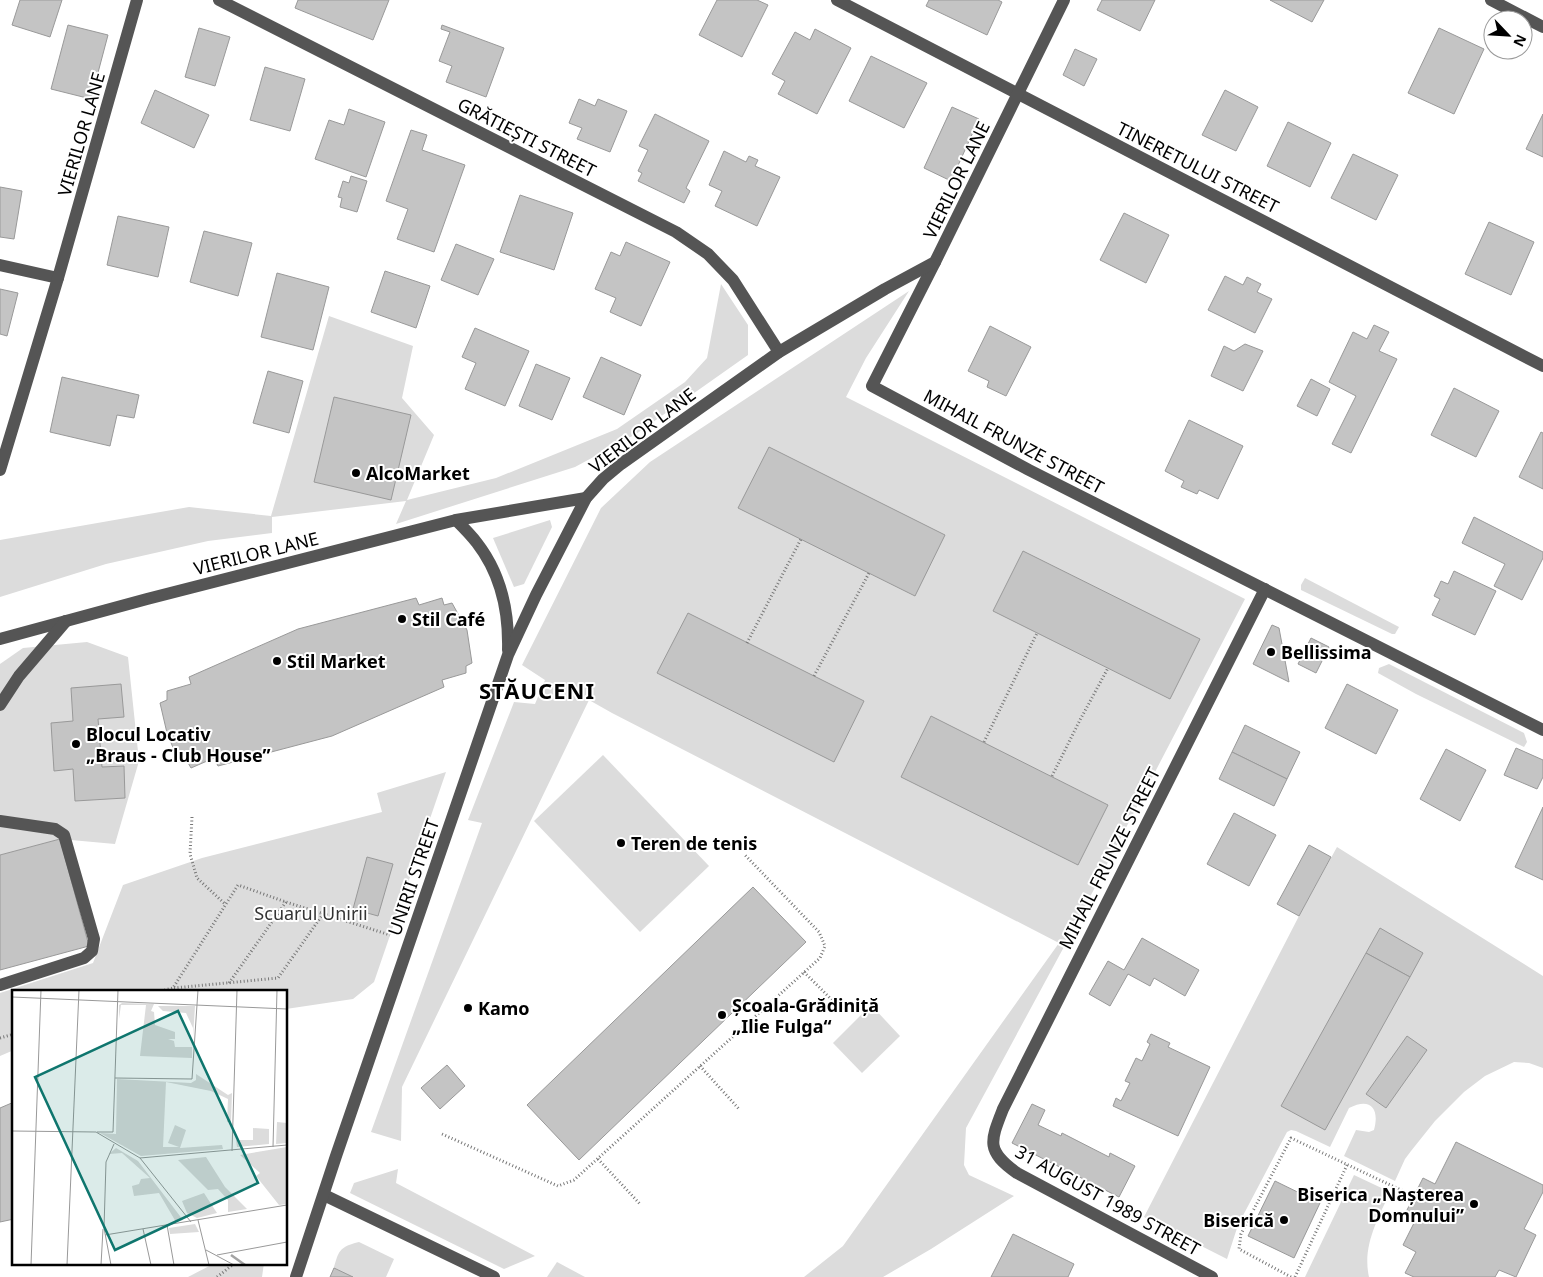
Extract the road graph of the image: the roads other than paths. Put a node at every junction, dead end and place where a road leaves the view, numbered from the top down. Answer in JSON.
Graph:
{"nodes":[{"id":1,"x":137,"y":0,"type":"edge"},
{"id":2,"x":219,"y":0,"type":"edge"},
{"id":3,"x":837,"y":0,"type":"edge"},
{"id":4,"x":1064,"y":0,"type":"edge"},
{"id":5,"x":1491,"y":0,"type":"edge"},
{"id":6,"x":1543,"y":27,"type":"edge"},
{"id":7,"x":1018,"y":94,"type":"junction"},
{"id":8,"x":935,"y":262,"type":"junction"},
{"id":9,"x":0,"y":265,"type":"edge"},
{"id":10,"x":58,"y":278,"type":"junction"},
{"id":11,"x":779,"y":352,"type":"junction"},
{"id":12,"x":1543,"y":366,"type":"edge"},
{"id":13,"x":1,"y":465,"type":"edge"},
{"id":14,"x":586,"y":498,"type":"junction"},
{"id":15,"x":456,"y":520,"type":"junction"},
{"id":16,"x":1265,"y":589,"type":"junction"},
{"id":17,"x":66,"y":621,"type":"junction"},
{"id":18,"x":0,"y":639,"type":"edge"},
{"id":19,"x":508,"y":655,"type":"junction"},
{"id":20,"x":0,"y":705,"type":"edge"},
{"id":21,"x":1543,"y":730,"type":"edge"},
{"id":22,"x":0,"y":821,"type":"edge"},
{"id":23,"x":0,"y":985,"type":"edge"},
{"id":24,"x":993,"y":1147,"type":"joint"},
{"id":25,"x":324,"y":1195,"type":"junction"},
{"id":26,"x":296,"y":1277,"type":"edge"},
{"id":27,"x":494,"y":1277,"type":"edge"},
{"id":28,"x":1212,"y":1277,"type":"edge"}],
"edges":[{"from":1,"to":10,"type":"street","name":"VIERILOR LANE"},
{"from":2,"to":11,"type":"street","name":"GRĂTIEȘTI STREET"},
{"from":3,"to":7,"type":"street","name":"TINERETULUI STREET"},
{"from":4,"to":7,"type":"street","name":"VIERILOR LANE"},
{"from":5,"to":6,"type":"street"},
{"from":7,"to":8,"type":"street","name":"VIERILOR LANE"},
{"from":7,"to":12,"type":"street","name":"TINERETULUI STREET"},
{"from":8,"to":11,"type":"street","name":"VIERILOR LANE"},
{"from":8,"to":16,"type":"street","name":"MIHAIL FRUNZE STREET"},
{"from":9,"to":10,"type":"street"},
{"from":10,"to":13,"type":"street","name":"VIERILOR LANE"},
{"from":11,"to":14,"type":"street","name":"VIERILOR LANE"},
{"from":14,"to":15,"type":"street","name":"VIERILOR LANE"},
{"from":14,"to":19,"type":"street","name":"UNIRII STREET"},
{"from":15,"to":17,"type":"street","name":"VIERILOR LANE"},
{"from":15,"to":19,"type":"street"},
{"from":16,"to":21,"type":"street","name":"MIHAIL FRUNZE STREET"},
{"from":16,"to":24,"type":"street","name":"MIHAIL FRUNZE STREET"},
{"from":17,"to":18,"type":"street","name":"VIERILOR LANE"},
{"from":17,"to":20,"type":"street"},
{"from":19,"to":25,"type":"street","name":"UNIRII STREET"},
{"from":22,"to":23,"type":"street"},
{"from":24,"to":28,"type":"street","name":"31 AUGUST 1989 STREET"},
{"from":25,"to":26,"type":"street","name":"UNIRII STREET"},
{"from":25,"to":27,"type":"street"}]}
